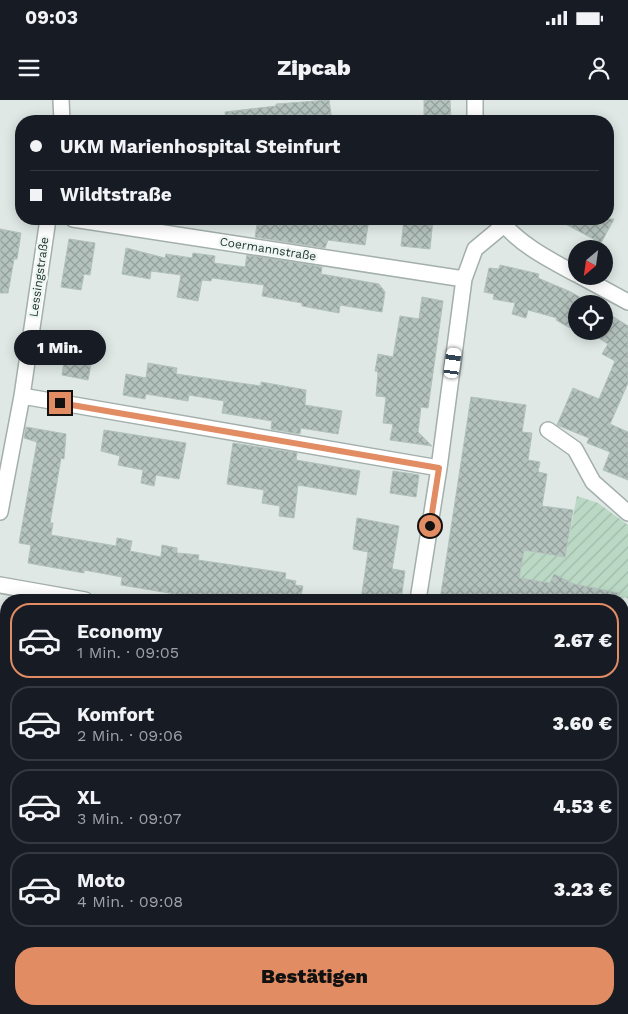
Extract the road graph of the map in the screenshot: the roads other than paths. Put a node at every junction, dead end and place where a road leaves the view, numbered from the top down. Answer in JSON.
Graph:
{"nodes":[{"id":1,"x":61,"y":100,"type":"edge"},
{"id":2,"x":475,"y":100,"type":"edge"},
{"id":3,"x":62,"y":115,"type":"edge"},
{"id":4,"x":476,"y":115,"type":"edge"},
{"id":5,"x":47,"y":225,"type":"edge"},
{"id":6,"x":112,"y":225,"type":"edge"},
{"id":7,"x":499,"y":225,"type":"edge"},
{"id":8,"x":505,"y":225,"type":"edge"},
{"id":9,"x":568,"y":270,"type":"edge"},
{"id":10,"x":464,"y":279,"type":"junction"},
{"id":11,"x":597,"y":285,"type":"edge"},
{"id":12,"x":628,"y":302,"type":"edge"},
{"id":13,"x":22,"y":396,"type":"junction"},
{"id":14,"x":548,"y":430,"type":"dead end"},
{"id":15,"x":439,"y":468,"type":"junction"},
{"id":16,"x":0,"y":512,"type":"edge"},
{"id":17,"x":628,"y":513,"type":"edge"},
{"id":18,"x":0,"y":585,"type":"edge"},
{"id":19,"x":51,"y":594,"type":"edge"},
{"id":20,"x":419,"y":594,"type":"edge"}],
"edges":[{"from":1,"to":3,"type":"street"},
{"from":2,"to":4,"type":"street"},
{"from":5,"to":13,"type":"street","name":"Lessingstraße"},
{"from":6,"to":10,"type":"street","name":"Coermannstraße"},
{"from":7,"to":10,"type":"street"},
{"from":8,"to":9,"type":"street"},
{"from":10,"to":15,"type":"street"},
{"from":11,"to":12,"type":"street"},
{"from":13,"to":15,"type":"street"},
{"from":13,"to":16,"type":"street","name":"Lessingstraße"},
{"from":14,"to":17,"type":"street"},
{"from":15,"to":20,"type":"street"},
{"from":18,"to":19,"type":"street"}]}
